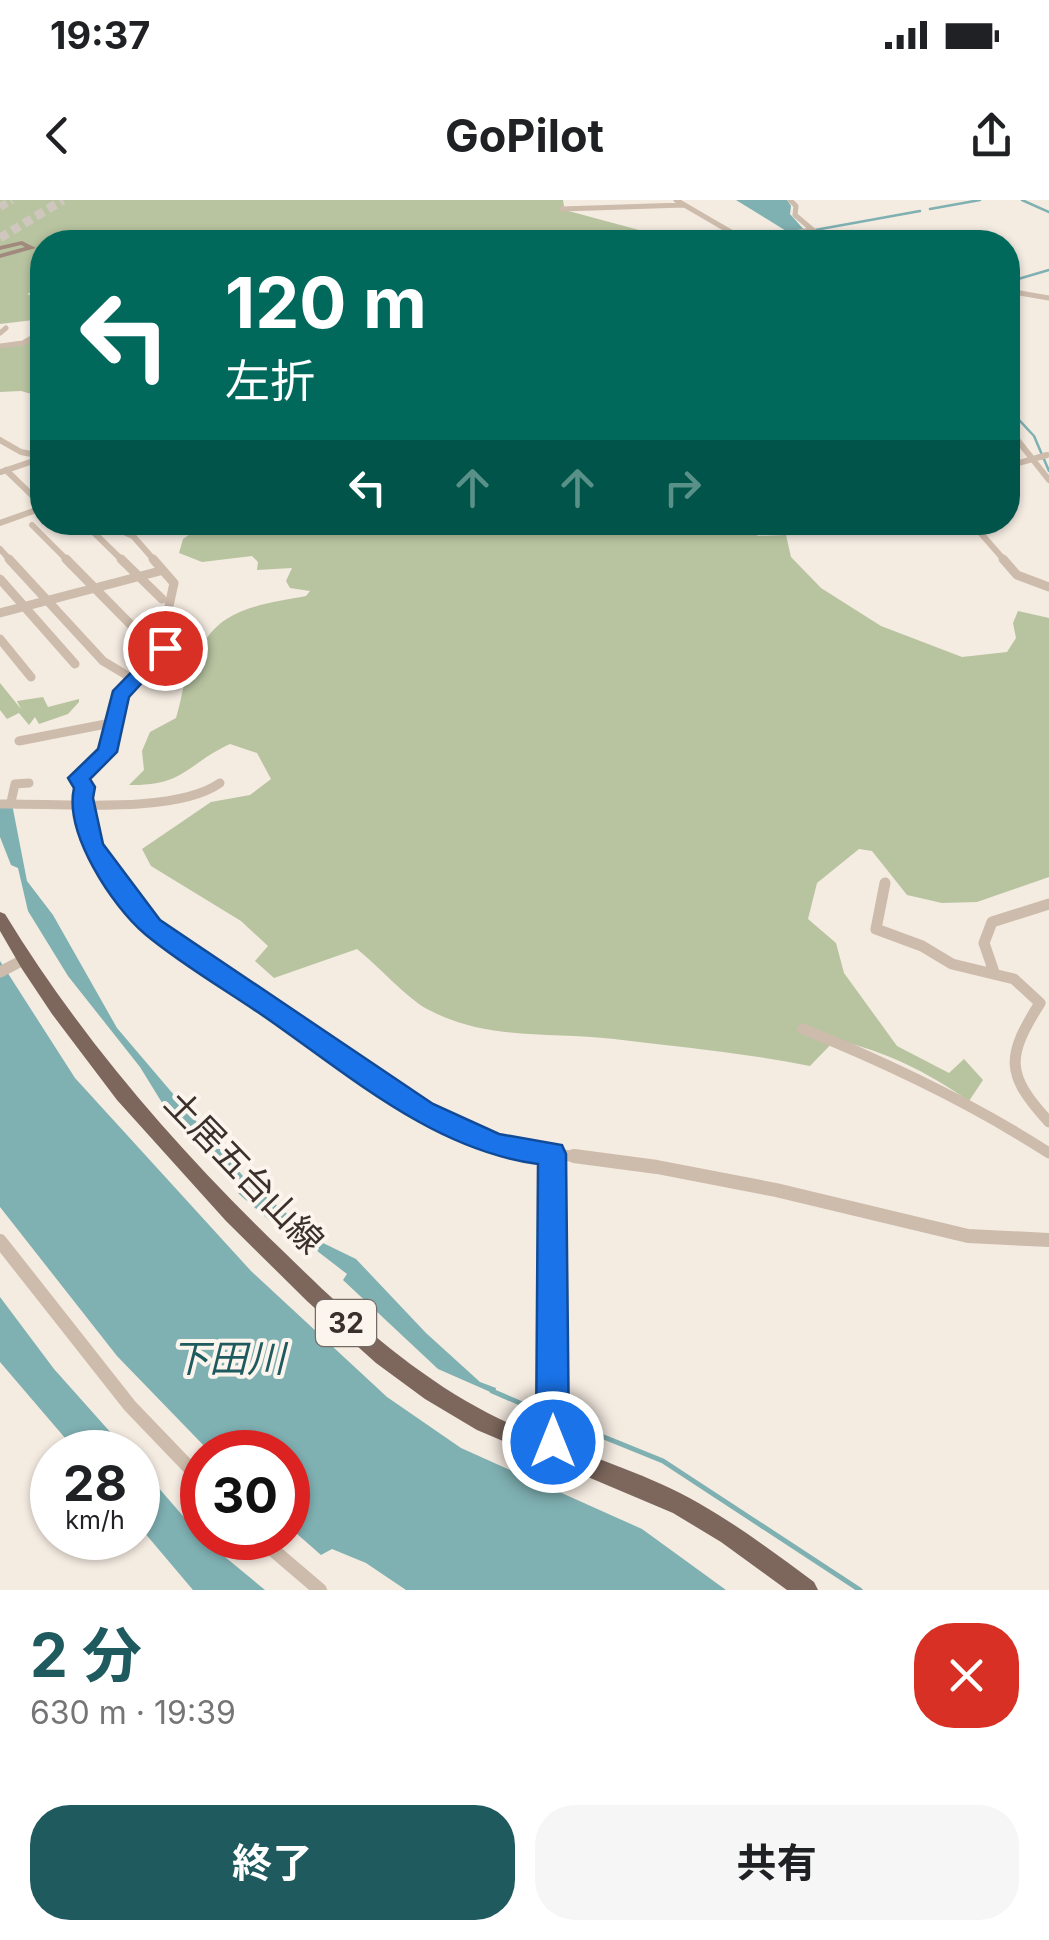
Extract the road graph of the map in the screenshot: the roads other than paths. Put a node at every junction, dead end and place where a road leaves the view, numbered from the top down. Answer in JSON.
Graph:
{"nodes":[{"id":1,"x":676,"y":200,"type":"edge"},
{"id":2,"x":790,"y":200,"type":"edge"},
{"id":3,"x":613,"y":204,"type":"edge"},
{"id":4,"x":685,"y":205,"type":"junction"},
{"id":5,"x":561,"y":209,"type":"dead end"},
{"id":6,"x":728,"y":230,"type":"edge"},
{"id":7,"x":808,"y":230,"type":"edge"},
{"id":8,"x":30,"y":247,"type":"edge"},
{"id":9,"x":0,"y":248,"type":"edge"},
{"id":10,"x":30,"y":248,"type":"edge"},
{"id":11,"x":0,"y":256,"type":"edge"},
{"id":12,"x":1020,"y":293,"type":"edge"},
{"id":13,"x":1049,"y":298,"type":"edge"},
{"id":14,"x":30,"y":339,"type":"edge"},
{"id":15,"x":0,"y":346,"type":"edge"},
{"id":16,"x":1020,"y":439,"type":"edge"},
{"id":17,"x":0,"y":440,"type":"edge"},
{"id":18,"x":30,"y":454,"type":"edge"},
{"id":19,"x":1041,"y":458,"type":"edge"},
{"id":20,"x":30,"y":461,"type":"edge"},
{"id":21,"x":3,"y":471,"type":"edge"},
{"id":22,"x":1049,"y":480,"type":"edge"},
{"id":23,"x":30,"y":496,"type":"edge"},
{"id":24,"x":30,"y":512,"type":"edge"},
{"id":25,"x":0,"y":523,"type":"edge"},
{"id":26,"x":42,"y":535,"type":"edge"},
{"id":27,"x":96,"y":535,"type":"edge"},
{"id":28,"x":131,"y":535,"type":"edge"},
{"id":29,"x":982,"y":535,"type":"edge"},
{"id":30,"x":0,"y":549,"type":"edge"},
{"id":31,"x":160,"y":571,"type":"junction"},
{"id":32,"x":138,"y":576,"type":"junction"},
{"id":33,"x":0,"y":579,"type":"edge"},
{"id":34,"x":1049,"y":587,"type":"edge"},
{"id":35,"x":94,"y":588,"type":"junction"},
{"id":36,"x":162,"y":599,"type":"dead end"},
{"id":37,"x":48,"y":600,"type":"junction"},
{"id":38,"x":24,"y":607,"type":"junction"},
{"id":39,"x":0,"y":613,"type":"edge"},
{"id":40,"x":138,"y":632,"type":"dead end"},
{"id":41,"x":0,"y":639,"type":"edge"},
{"id":42,"x":75,"y":664,"type":"dead end"},
{"id":43,"x":32,"y":677,"type":"dead end"},
{"id":44,"x":133,"y":678,"type":"junction"},
{"id":45,"x":85,"y":716,"type":"dead end"},
{"id":46,"x":116,"y":722,"type":"junction"},
{"id":47,"x":87,"y":728,"type":"junction"},
{"id":48,"x":19,"y":741,"type":"dead end"},
{"id":49,"x":29,"y":783,"type":"dead end"},
{"id":50,"x":220,"y":783,"type":"dead end"},
{"id":51,"x":84,"y":802,"type":"junction"},
{"id":52,"x":5,"y":803,"type":"edge"},
{"id":53,"x":885,"y":883,"type":"dead end"},
{"id":54,"x":1049,"y":904,"type":"edge"},
{"id":55,"x":0,"y":918,"type":"edge"},
{"id":56,"x":19,"y":962,"type":"junction"},
{"id":57,"x":0,"y":972,"type":"edge"},
{"id":58,"x":994,"y":972,"type":"junction"},
{"id":59,"x":802,"y":1029,"type":"dead end"},
{"id":60,"x":1049,"y":1122,"type":"edge"},
{"id":61,"x":1049,"y":1153,"type":"edge"},
{"id":62,"x":552,"y":1154,"type":"junction"},
{"id":63,"x":1049,"y":1240,"type":"edge"},
{"id":64,"x":0,"y":1241,"type":"edge"},
{"id":65,"x":553,"y":1452,"type":"junction"},
{"id":66,"x":180,"y":1457,"type":"edge"},
{"id":67,"x":285,"y":1560,"type":"edge"},
{"id":68,"x":320,"y":1590,"type":"edge"},
{"id":69,"x":806,"y":1590,"type":"edge"}],
"edges":[{"from":1,"to":4,"type":"street"},
{"from":2,"to":7,"type":"street"},
{"from":3,"to":4,"type":"street"},
{"from":3,"to":5,"type":"street"},
{"from":4,"to":6,"type":"street"},
{"from":8,"to":9,"type":"main road"},
{"from":10,"to":11,"type":"main road"},
{"from":12,"to":13,"type":"street"},
{"from":14,"to":15,"type":"street"},
{"from":16,"to":19,"type":"street"},
{"from":17,"to":18,"type":"street"},
{"from":19,"to":22,"type":"street"},
{"from":20,"to":21,"type":"street"},
{"from":21,"to":23,"type":"street"},
{"from":24,"to":25,"type":"street"},
{"from":26,"to":35,"type":"street"},
{"from":27,"to":32,"type":"street"},
{"from":28,"to":31,"type":"street"},
{"from":29,"to":34,"type":"street"},
{"from":30,"to":37,"type":"street"},
{"from":31,"to":32,"type":"street"},
{"from":31,"to":44,"type":"street"},
{"from":32,"to":35,"type":"street"},
{"from":32,"to":36,"type":"street"},
{"from":33,"to":38,"type":"street"},
{"from":35,"to":37,"type":"street"},
{"from":35,"to":40,"type":"street"},
{"from":37,"to":38,"type":"street"},
{"from":37,"to":44,"type":"street"},
{"from":38,"to":39,"type":"street"},
{"from":38,"to":42,"type":"street"},
{"from":41,"to":43,"type":"street"},
{"from":44,"to":46,"type":"street"},
{"from":45,"to":47,"type":"street"},
{"from":46,"to":47,"type":"street"},
{"from":46,"to":51,"type":"street"},
{"from":47,"to":48,"type":"street"},
{"from":49,"to":52,"type":"street"},
{"from":50,"to":51,"type":"street"},
{"from":51,"to":52,"type":"street"},
{"from":51,"to":62,"type":"street"},
{"from":53,"to":58,"type":"street"},
{"from":54,"to":58,"type":"street"},
{"from":55,"to":56,"type":"main road","name":"土居五台山線","number":"32"},
{"from":56,"to":57,"type":"street"},
{"from":56,"to":65,"type":"main road","name":"土居五台山線","number":"32"},
{"from":58,"to":60,"type":"street"},
{"from":59,"to":61,"type":"street"},
{"from":62,"to":63,"type":"street"},
{"from":62,"to":65,"type":"street"},
{"from":64,"to":66,"type":"street"},
{"from":65,"to":69,"type":"main road","name":"土居五台山線","number":"32"},
{"from":67,"to":68,"type":"street"}]}
